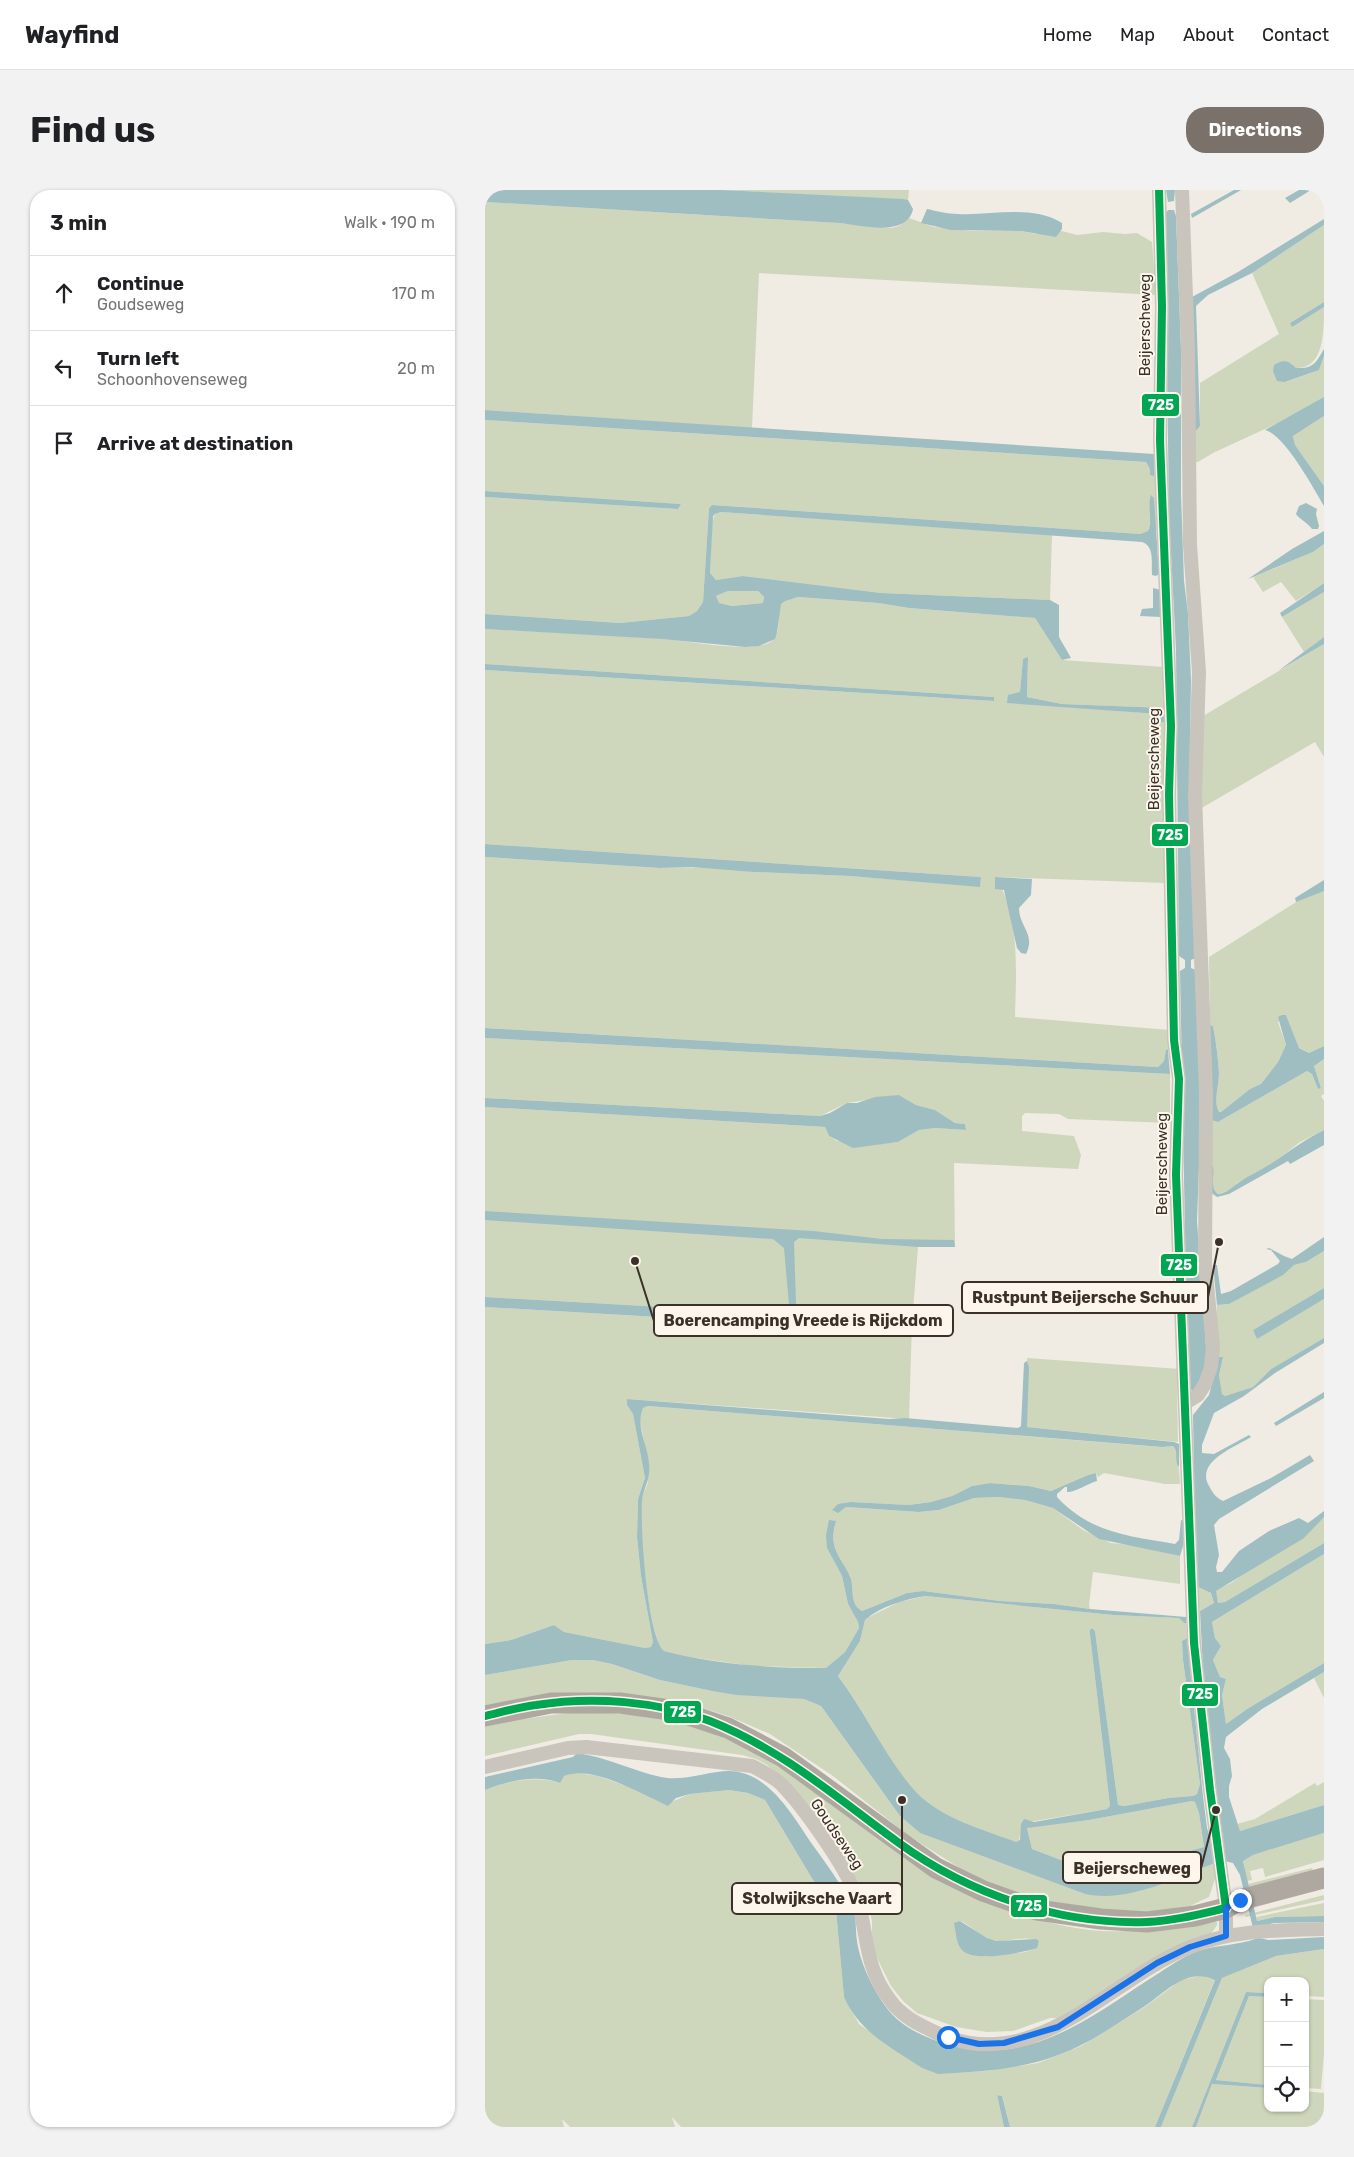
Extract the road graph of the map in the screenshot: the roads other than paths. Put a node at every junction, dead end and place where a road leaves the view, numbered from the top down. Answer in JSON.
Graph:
{"nodes":[{"id":1,"x":1159,"y":190,"type":"edge"},
{"id":2,"x":1182,"y":190,"type":"edge"},
{"id":3,"x":1171,"y":206,"type":"junction"},
{"id":4,"x":1185,"y":1403,"type":"junction"},
{"id":5,"x":485,"y":1716,"type":"edge"},
{"id":6,"x":485,"y":1767,"type":"edge"},
{"id":7,"x":1324,"y":1878,"type":"edge"},
{"id":8,"x":1324,"y":1890,"type":"edge"},
{"id":9,"x":1226,"y":1908,"type":"junction"},
{"id":10,"x":1324,"y":1929,"type":"edge"},
{"id":11,"x":1226,"y":1936,"type":"junction"}],
"edges":[{"from":1,"to":3,"type":"street","name":"Beijerscheweg"},
{"from":2,"to":3,"type":"street","name":"Beijerscheweg"},
{"from":3,"to":4,"type":"street","name":"Beijerscheweg"},
{"from":3,"to":4,"type":"street","name":"Beijerscheweg"},
{"from":4,"to":9,"type":"street","name":"Beijerscheweg"},
{"from":5,"to":9,"type":"main road"},
{"from":6,"to":11,"type":"street","name":"Goudseweg"},
{"from":7,"to":9,"type":"main road"},
{"from":8,"to":9,"type":"main road"},
{"from":9,"to":11,"type":"street","name":"Beijerscheweg"},
{"from":10,"to":11,"type":"street","name":"Goudseweg"}]}
